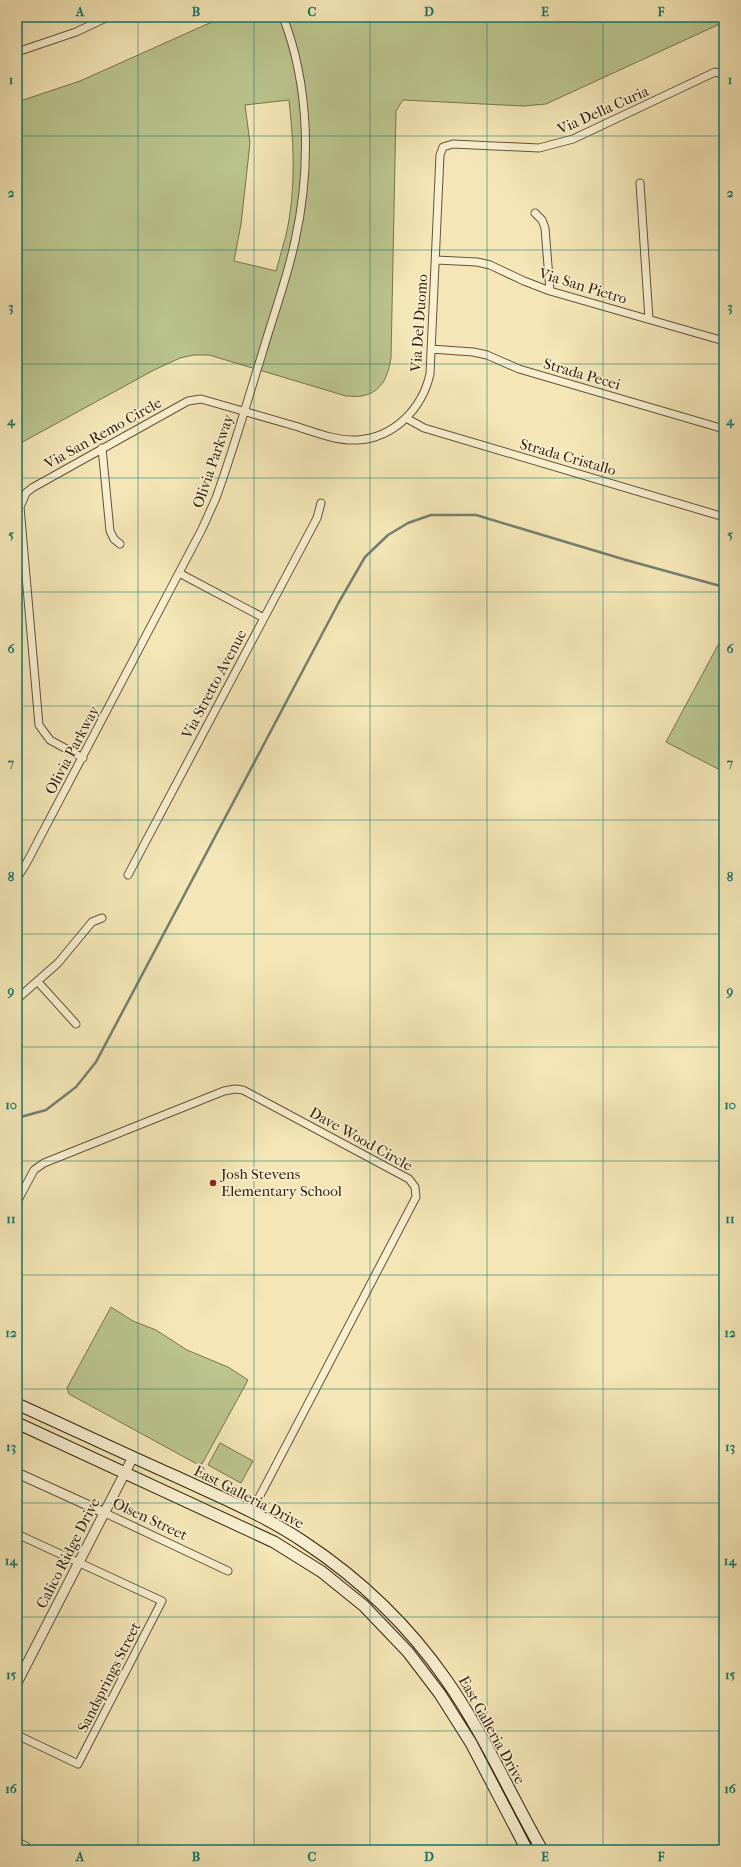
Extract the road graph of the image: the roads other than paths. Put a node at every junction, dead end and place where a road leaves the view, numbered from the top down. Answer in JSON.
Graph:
{"nodes":[{"id":1,"x":108,"y":17,"type":"edge"},
{"id":2,"x":283,"y":17,"type":"edge"},
{"id":3,"x":17,"y":52,"type":"edge"},
{"id":4,"x":722,"y":74,"type":"edge"},
{"id":5,"x":443,"y":147,"type":"joint"},
{"id":6,"x":640,"y":183,"type":"dead end"},
{"id":7,"x":535,"y":213,"type":"dead end"},
{"id":8,"x":436,"y":260,"type":"junction"},
{"id":9,"x":550,"y":291,"type":"junction"},
{"id":10,"x":649,"y":319,"type":"junction"},
{"id":11,"x":724,"y":341,"type":"edge"},
{"id":12,"x":432,"y":349,"type":"junction"},
{"id":13,"x":244,"y":411,"type":"junction"},
{"id":14,"x":406,"y":418,"type":"junction"},
{"id":15,"x":724,"y":429,"type":"edge"},
{"id":16,"x":102,"y":448,"type":"junction"},
{"id":17,"x":321,"y":503,"type":"dead end"},
{"id":18,"x":724,"y":518,"type":"edge"},
{"id":19,"x":120,"y":544,"type":"dead end"},
{"id":20,"x":179,"y":572,"type":"junction"},
{"id":21,"x":264,"y":618,"type":"junction"},
{"id":22,"x":83,"y":758,"type":"junction"},
{"id":23,"x":128,"y":875,"type":"dead end"},
{"id":24,"x":17,"y":878,"type":"edge"},
{"id":25,"x":102,"y":918,"type":"dead end"},
{"id":26,"x":38,"y":982,"type":"junction"},
{"id":27,"x":17,"y":999,"type":"edge"},
{"id":28,"x":76,"y":1024,"type":"dead end"},
{"id":29,"x":17,"y":1202,"type":"edge"},
{"id":30,"x":17,"y":1404,"type":"edge"},
{"id":31,"x":17,"y":1422,"type":"edge"},
{"id":32,"x":133,"y":1457,"type":"junction"},
{"id":33,"x":126,"y":1472,"type":"junction"},
{"id":34,"x":17,"y":1473,"type":"edge"},
{"id":35,"x":252,"y":1512,"type":"junction"},
{"id":36,"x":105,"y":1513,"type":"junction"},
{"id":37,"x":17,"y":1534,"type":"edge"},
{"id":38,"x":274,"y":1542,"type":"junction"},
{"id":39,"x":79,"y":1563,"type":"junction"},
{"id":40,"x":228,"y":1571,"type":"dead end"},
{"id":41,"x":17,"y":1683,"type":"edge"},
{"id":42,"x":17,"y":1735,"type":"edge"},
{"id":43,"x":17,"y":1842,"type":"edge"},
{"id":44,"x":24,"y":1850,"type":"edge"},
{"id":45,"x":527,"y":1850,"type":"edge"},
{"id":46,"x":542,"y":1850,"type":"edge"}],
"edges":[{"from":1,"to":3,"type":"street"},
{"from":2,"to":13,"type":"street","name":"Olivia Parkway"},
{"from":4,"to":5,"type":"street","name":"Via Della Curia"},
{"from":5,"to":8,"type":"street","name":"Via Del Duomo"},
{"from":6,"to":10,"type":"street"},
{"from":7,"to":9,"type":"street"},
{"from":8,"to":9,"type":"street","name":"Via San Pietro"},
{"from":8,"to":12,"type":"street","name":"Via Del Duomo"},
{"from":9,"to":10,"type":"street","name":"Via San Pietro"},
{"from":10,"to":11,"type":"street","name":"Via San Pietro"},
{"from":12,"to":14,"type":"street","name":"Via Del Duomo"},
{"from":12,"to":15,"type":"street","name":"Strada Pecei"},
{"from":13,"to":14,"type":"street","name":"Via Del Duomo"},
{"from":13,"to":16,"type":"street","name":"Via San Remo Circle"},
{"from":13,"to":20,"type":"street","name":"Olivia Parkway"},
{"from":14,"to":18,"type":"street","name":"Strada Cristallo"},
{"from":16,"to":19,"type":"street"},
{"from":16,"to":22,"type":"street","name":"Via San Remo Circle"},
{"from":17,"to":21,"type":"street","name":"Via Stretto Avenue"},
{"from":20,"to":21,"type":"street"},
{"from":20,"to":22,"type":"street","name":"Olivia Parkway"},
{"from":21,"to":23,"type":"street","name":"Via Stretto Avenue"},
{"from":22,"to":24,"type":"street","name":"Olivia Parkway"},
{"from":25,"to":26,"type":"street"},
{"from":26,"to":27,"type":"street"},
{"from":26,"to":28,"type":"street"},
{"from":29,"to":35,"type":"street","name":"Dave Wood Circle"},
{"from":30,"to":32,"type":"main road","name":"East Galleria Drive"},
{"from":31,"to":33,"type":"main road","name":"East Galleria Drive"},
{"from":32,"to":33,"type":"street","name":"Calico Ridge Drive"},
{"from":32,"to":35,"type":"main road","name":"East Galleria Drive"},
{"from":33,"to":36,"type":"street","name":"Calico Ridge Drive"},
{"from":33,"to":38,"type":"main road","name":"East Galleria Drive"},
{"from":34,"to":36,"type":"street","name":"Olsen Street"},
{"from":35,"to":38,"type":"main road"},
{"from":35,"to":46,"type":"main road","name":"East Galleria Drive"},
{"from":36,"to":39,"type":"street","name":"Calico Ridge Drive"},
{"from":36,"to":40,"type":"street","name":"Olsen Street"},
{"from":37,"to":39,"type":"street"},
{"from":38,"to":45,"type":"main road","name":"East Galleria Drive"},
{"from":39,"to":41,"type":"street","name":"Calico Ridge Drive"},
{"from":39,"to":42,"type":"street","name":"Sandsprings Street"},
{"from":43,"to":44,"type":"street"}]}
